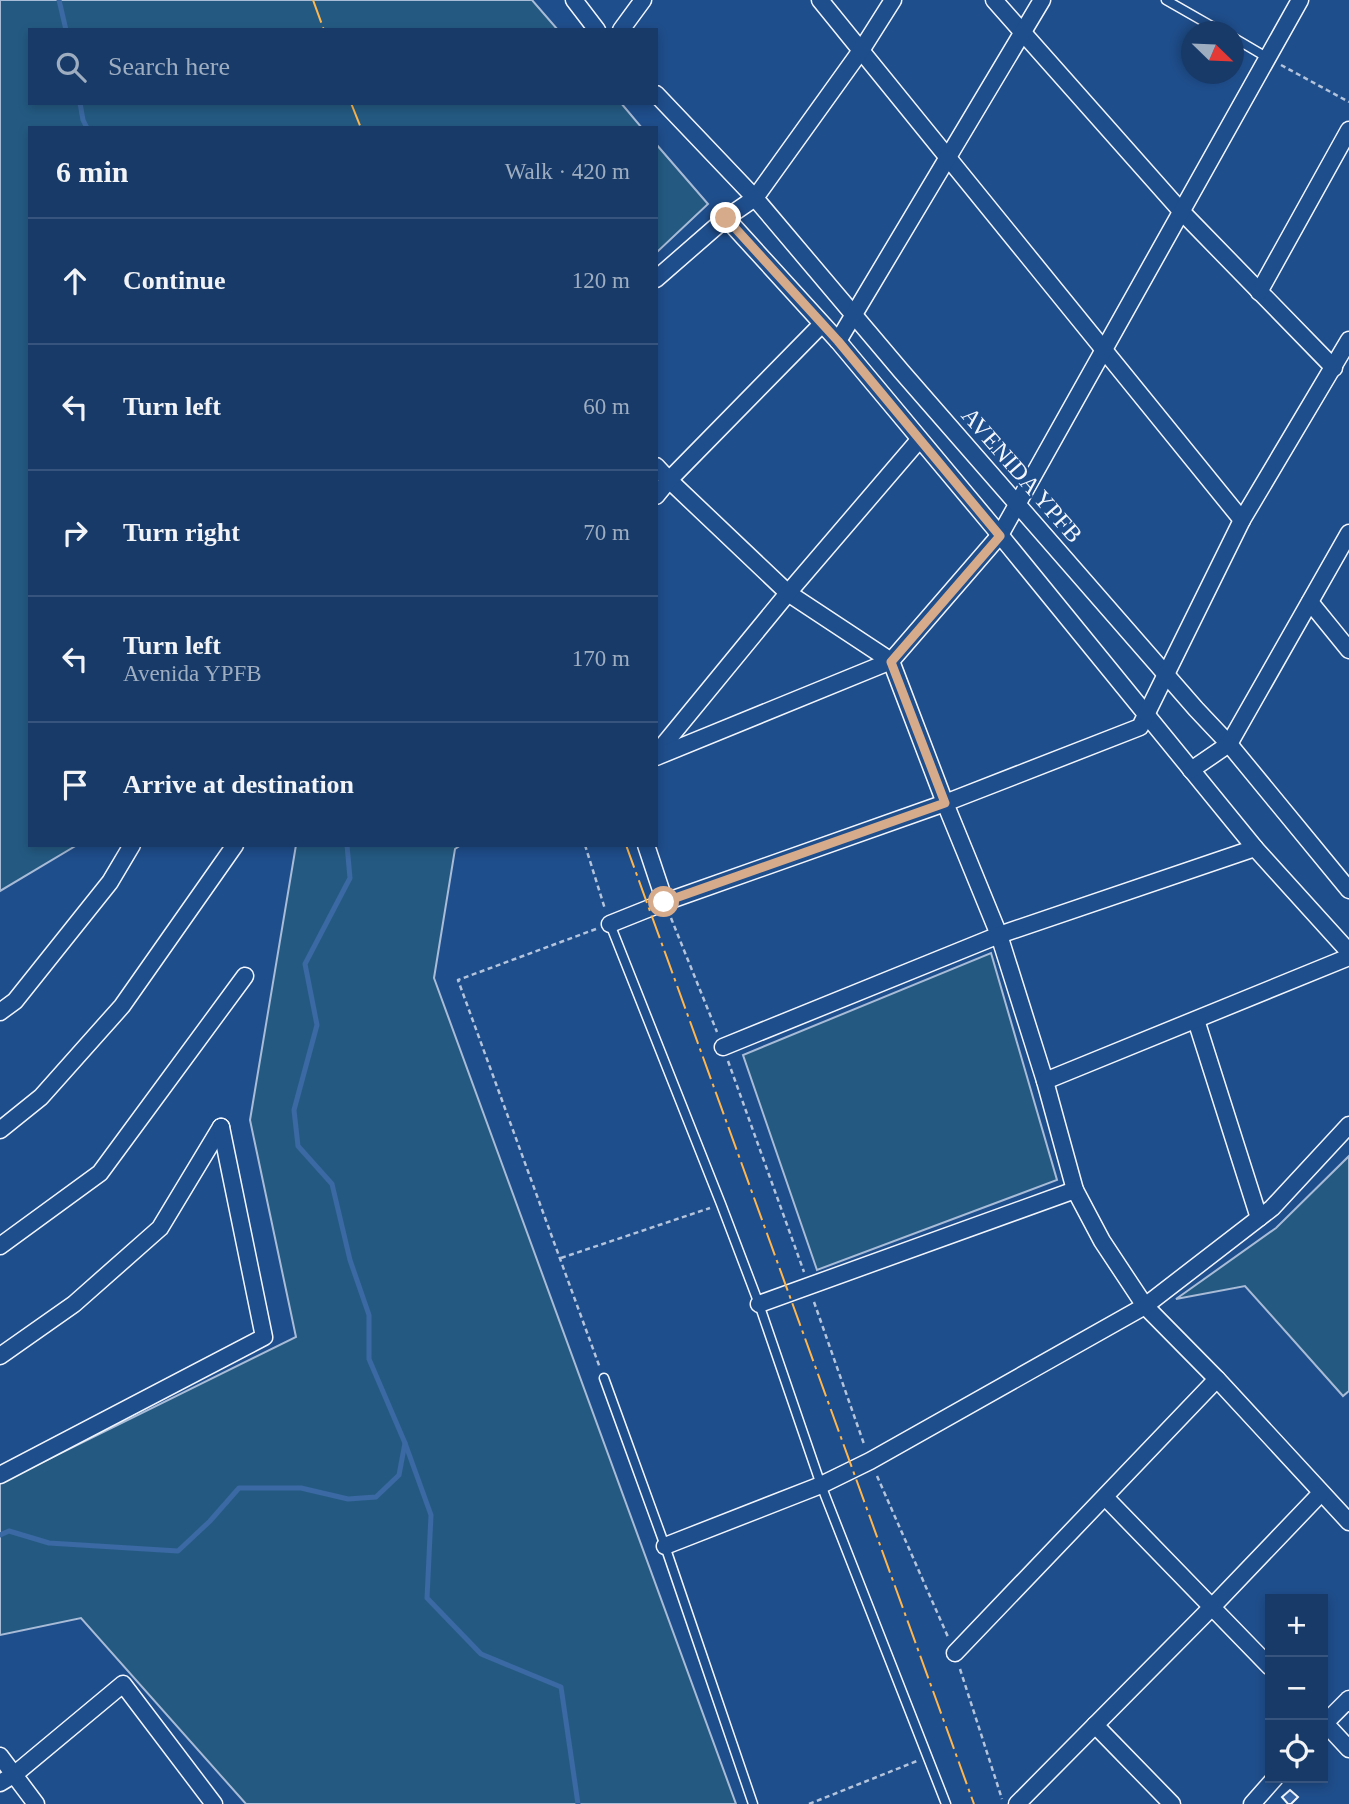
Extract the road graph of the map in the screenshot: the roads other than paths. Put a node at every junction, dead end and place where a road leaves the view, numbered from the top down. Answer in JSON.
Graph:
{"nodes":[{"id":1,"x":574,"y":0,"type":"edge"},
{"id":2,"x":643,"y":0,"type":"edge"},
{"id":3,"x":820,"y":0,"type":"edge"},
{"id":4,"x":893,"y":0,"type":"edge"},
{"id":5,"x":994,"y":0,"type":"edge"},
{"id":6,"x":1042,"y":0,"type":"edge"},
{"id":7,"x":1166,"y":0,"type":"edge"},
{"id":8,"x":1300,"y":0,"type":"edge"},
{"id":9,"x":1203,"y":21,"type":"edge"},
{"id":10,"x":595,"y":28,"type":"edge"},
{"id":11,"x":622,"y":28,"type":"edge"},
{"id":12,"x":1022,"y":32,"type":"junction"},
{"id":13,"x":1244,"y":44,"type":"edge"},
{"id":14,"x":862,"y":49,"type":"junction"},
{"id":15,"x":1268,"y":58,"type":"junction"},
{"id":16,"x":658,"y":96,"type":"edge"},
{"id":17,"x":1349,"y":130,"type":"edge"},
{"id":18,"x":947,"y":155,"type":"junction"},
{"id":19,"x":755,"y":198,"type":"junction"},
{"id":20,"x":1181,"y":211,"type":"junction"},
{"id":21,"x":726,"y":218,"type":"junction"},
{"id":22,"x":658,"y":277,"type":"edge"},
{"id":23,"x":1259,"y":292,"type":"junction"},
{"id":24,"x":854,"y":314,"type":"junction"},
{"id":25,"x":822,"y":324,"type":"junction"},
{"id":26,"x":1349,"y":340,"type":"edge"},
{"id":27,"x":838,"y":341,"type":"junction"},
{"id":28,"x":1105,"y":348,"type":"junction"},
{"id":29,"x":1334,"y":368,"type":"junction"},
{"id":30,"x":919,"y":440,"type":"junction"},
{"id":31,"x":658,"y":468,"type":"edge"},
{"id":32,"x":668,"y":480,"type":"junction"},
{"id":33,"x":658,"y":493,"type":"edge"},
{"id":34,"x":1018,"y":504,"type":"junction"},
{"id":35,"x":1242,"y":520,"type":"junction"},
{"id":36,"x":1349,"y":533,"type":"edge"},
{"id":37,"x":1000,"y":536,"type":"junction"},
{"id":38,"x":788,"y":593,"type":"junction"},
{"id":39,"x":1310,"y":602,"type":"junction"},
{"id":40,"x":1349,"y":650,"type":"edge"},
{"id":41,"x":891,"y":662,"type":"junction"},
{"id":42,"x":1165,"y":673,"type":"junction"},
{"id":43,"x":1145,"y":713,"type":"junction"},
{"id":44,"x":1229,"y":744,"type":"junction"},
{"id":45,"x":658,"y":753,"type":"edge"},
{"id":46,"x":658,"y":754,"type":"edge"},
{"id":47,"x":1191,"y":770,"type":"junction"},
{"id":48,"x":945,"y":803,"type":"junction"},
{"id":49,"x":131,"y":847,"type":"edge"},
{"id":50,"x":233,"y":847,"type":"edge"},
{"id":51,"x":647,"y":847,"type":"edge"},
{"id":52,"x":1255,"y":848,"type":"junction"},
{"id":53,"x":1349,"y":890,"type":"edge"},
{"id":54,"x":664,"y":902,"type":"junction"},
{"id":55,"x":610,"y":924,"type":"joint"},
{"id":56,"x":999,"y":935,"type":"junction"},
{"id":57,"x":1349,"y":952,"type":"edge"},
{"id":58,"x":1349,"y":957,"type":"edge"},
{"id":59,"x":245,"y":976,"type":"dead end"},
{"id":60,"x":0,"y":1012,"type":"edge"},
{"id":61,"x":1196,"y":1020,"type":"junction"},
{"id":62,"x":723,"y":1047,"type":"road end"},
{"id":63,"x":1045,"y":1081,"type":"junction"},
{"id":64,"x":1349,"y":1125,"type":"edge"},
{"id":65,"x":0,"y":1130,"type":"edge"},
{"id":66,"x":1075,"y":1190,"type":"junction"},
{"id":67,"x":1259,"y":1218,"type":"junction"},
{"id":68,"x":0,"y":1246,"type":"edge"},
{"id":69,"x":759,"y":1304,"type":"junction"},
{"id":70,"x":1144,"y":1306,"type":"junction"},
{"id":71,"x":0,"y":1356,"type":"edge"},
{"id":72,"x":604,"y":1378,"type":"road end"},
{"id":73,"x":1217,"y":1379,"type":"junction"},
{"id":74,"x":0,"y":1475,"type":"edge"},
{"id":75,"x":821,"y":1485,"type":"junction"},
{"id":76,"x":1321,"y":1493,"type":"junction"},
{"id":77,"x":1106,"y":1498,"type":"junction"},
{"id":78,"x":1347,"y":1515,"type":"edge"},
{"id":79,"x":665,"y":1546,"type":"junction"},
{"id":80,"x":1212,"y":1607,"type":"junction"},
{"id":81,"x":955,"y":1653,"type":"road end"},
{"id":82,"x":1265,"y":1662,"type":"edge"},
{"id":83,"x":1349,"y":1699,"type":"edge"},
{"id":84,"x":1326,"y":1720,"type":"edge"},
{"id":85,"x":1095,"y":1725,"type":"junction"},
{"id":86,"x":1328,"y":1728,"type":"edge"},
{"id":87,"x":1349,"y":1749,"type":"edge"},
{"id":88,"x":0,"y":1756,"type":"edge"},
{"id":89,"x":15,"y":1774,"type":"junction"},
{"id":90,"x":0,"y":1783,"type":"edge"},
{"id":91,"x":1271,"y":1783,"type":"edge"},
{"id":92,"x":36,"y":1804,"type":"edge"},
{"id":93,"x":215,"y":1804,"type":"edge"},
{"id":94,"x":753,"y":1804,"type":"edge"},
{"id":95,"x":947,"y":1804,"type":"edge"},
{"id":96,"x":1017,"y":1804,"type":"edge"},
{"id":97,"x":1172,"y":1804,"type":"edge"},
{"id":98,"x":1252,"y":1804,"type":"edge"}],
"edges":[{"from":1,"to":10,"type":"street"},
{"from":2,"to":11,"type":"street"},
{"from":3,"to":14,"type":"street"},
{"from":4,"to":14,"type":"street"},
{"from":5,"to":12,"type":"street"},
{"from":6,"to":12,"type":"street"},
{"from":7,"to":9,"type":"lane"},
{"from":8,"to":15,"type":"street"},
{"from":12,"to":18,"type":"street"},
{"from":12,"to":20,"type":"street"},
{"from":13,"to":15,"type":"lane"},
{"from":14,"to":18,"type":"street"},
{"from":14,"to":19,"type":"street"},
{"from":15,"to":20,"type":"street"},
{"from":16,"to":19,"type":"street","name":"AVENIDA YPFB"},
{"from":17,"to":23,"type":"street"},
{"from":18,"to":24,"type":"street"},
{"from":18,"to":28,"type":"street"},
{"from":19,"to":21,"type":"street"},
{"from":19,"to":24,"type":"street","name":"AVENIDA YPFB"},
{"from":20,"to":23,"type":"street"},
{"from":20,"to":28,"type":"street"},
{"from":21,"to":22,"type":"street"},
{"from":21,"to":25,"type":"street"},
{"from":23,"to":29,"type":"street"},
{"from":24,"to":27,"type":"street"},
{"from":24,"to":34,"type":"street","name":"AVENIDA YPFB"},
{"from":25,"to":27,"type":"street"},
{"from":25,"to":32,"type":"street"},
{"from":26,"to":29,"type":"street"},
{"from":27,"to":30,"type":"street"},
{"from":28,"to":34,"type":"street"},
{"from":28,"to":35,"type":"street"},
{"from":29,"to":35,"type":"street"},
{"from":30,"to":37,"type":"street"},
{"from":30,"to":38,"type":"street"},
{"from":31,"to":32,"type":"street"},
{"from":32,"to":33,"type":"street"},
{"from":32,"to":38,"type":"street"},
{"from":34,"to":37,"type":"street"},
{"from":34,"to":42,"type":"street","name":"AVENIDA YPFB"},
{"from":35,"to":42,"type":"street"},
{"from":36,"to":39,"type":"street"},
{"from":37,"to":41,"type":"street"},
{"from":37,"to":43,"type":"street"},
{"from":38,"to":41,"type":"street"},
{"from":38,"to":45,"type":"street"},
{"from":39,"to":40,"type":"street"},
{"from":39,"to":44,"type":"street"},
{"from":41,"to":46,"type":"street"},
{"from":41,"to":48,"type":"street"},
{"from":42,"to":43,"type":"street"},
{"from":42,"to":44,"type":"street","name":"AVENIDA YPFB"},
{"from":43,"to":47,"type":"street"},
{"from":43,"to":48,"type":"street"},
{"from":44,"to":47,"type":"street"},
{"from":44,"to":53,"type":"street","name":"AVENIDA YPFB"},
{"from":47,"to":52,"type":"street"},
{"from":48,"to":54,"type":"street"},
{"from":48,"to":56,"type":"street"},
{"from":49,"to":60,"type":"street"},
{"from":50,"to":65,"type":"street"},
{"from":51,"to":54,"type":"street"},
{"from":52,"to":56,"type":"street"},
{"from":52,"to":57,"type":"street"},
{"from":54,"to":55,"type":"street"},
{"from":55,"to":69,"type":"lane"},
{"from":56,"to":62,"type":"street"},
{"from":56,"to":63,"type":"street"},
{"from":58,"to":61,"type":"street"},
{"from":59,"to":68,"type":"street"},
{"from":61,"to":63,"type":"street"},
{"from":61,"to":67,"type":"street"},
{"from":63,"to":66,"type":"street"},
{"from":64,"to":67,"type":"street"},
{"from":66,"to":69,"type":"street"},
{"from":66,"to":70,"type":"street"},
{"from":67,"to":70,"type":"street"},
{"from":69,"to":75,"type":"lane"},
{"from":70,"to":73,"type":"street"},
{"from":70,"to":75,"type":"street"},
{"from":71,"to":74,"type":"street"},
{"from":72,"to":79,"type":"lane"},
{"from":73,"to":76,"type":"street"},
{"from":73,"to":77,"type":"street"},
{"from":75,"to":79,"type":"street"},
{"from":75,"to":95,"type":"lane"},
{"from":76,"to":78,"type":"street"},
{"from":76,"to":80,"type":"street"},
{"from":77,"to":80,"type":"street"},
{"from":77,"to":81,"type":"street"},
{"from":79,"to":94,"type":"lane"},
{"from":80,"to":82,"type":"street"},
{"from":80,"to":85,"type":"street"},
{"from":83,"to":84,"type":"street"},
{"from":85,"to":96,"type":"street"},
{"from":85,"to":97,"type":"street"},
{"from":86,"to":87,"type":"street"},
{"from":88,"to":89,"type":"street"},
{"from":89,"to":90,"type":"street"},
{"from":89,"to":92,"type":"street"},
{"from":89,"to":93,"type":"street"},
{"from":91,"to":98,"type":"street"}]}
